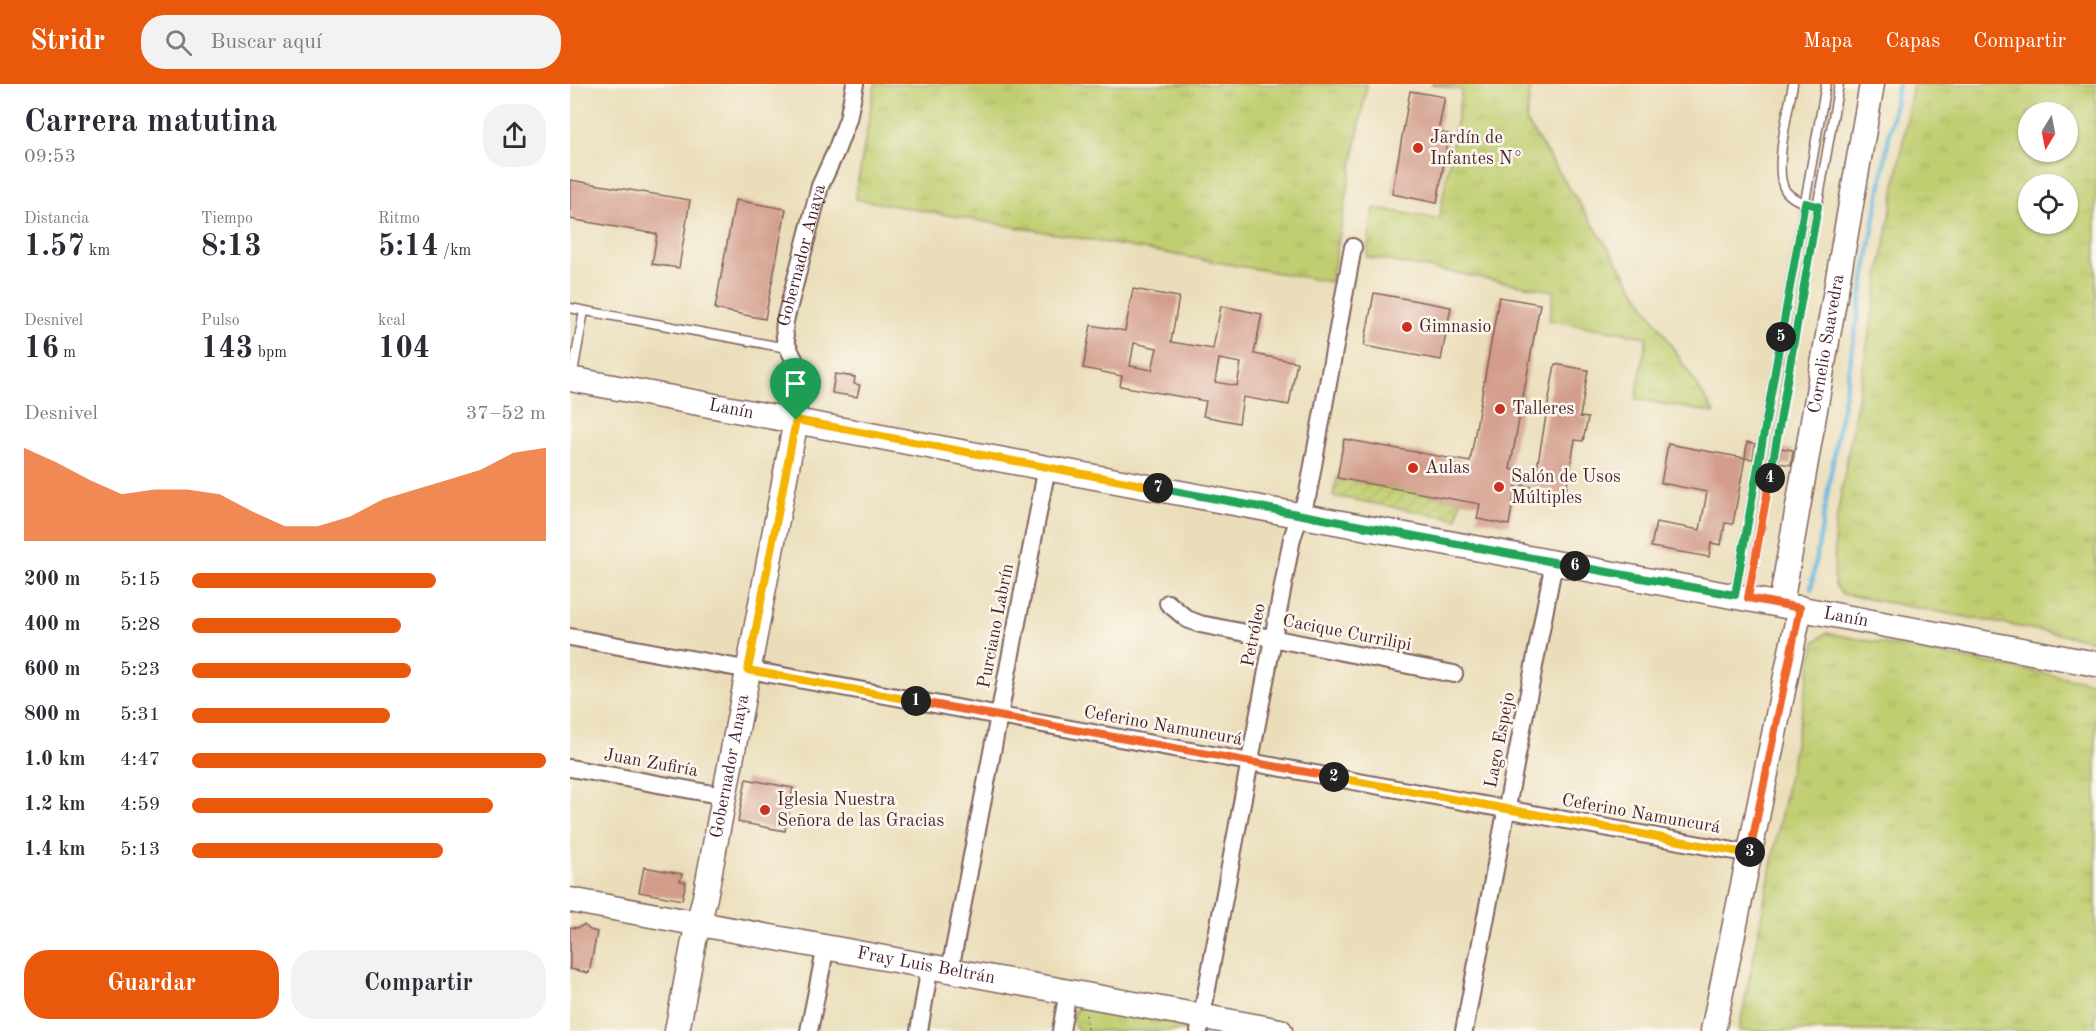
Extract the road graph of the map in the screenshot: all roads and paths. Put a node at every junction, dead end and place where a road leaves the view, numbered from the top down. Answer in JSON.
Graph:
{"nodes":[{"id":1,"x":855,"y":84,"type":"edge"},
{"id":2,"x":1793,"y":84,"type":"edge"},
{"id":3,"x":1826,"y":84,"type":"edge"},
{"id":4,"x":1839,"y":84,"type":"edge"},
{"id":5,"x":1872,"y":84,"type":"edge"},
{"id":6,"x":1805,"y":203,"type":"junction"},
{"id":7,"x":1818,"y":206,"type":"junction"},
{"id":8,"x":1353,"y":247,"type":"dead end"},
{"id":9,"x":570,"y":308,"type":"edge"},
{"id":10,"x":584,"y":311,"type":"junction"},
{"id":11,"x":787,"y":348,"type":"junction"},
{"id":12,"x":571,"y":379,"type":"edge"},
{"id":13,"x":796,"y":420,"type":"junction"},
{"id":14,"x":1047,"y":467,"type":"junction"},
{"id":15,"x":1300,"y":514,"type":"junction"},
{"id":16,"x":1554,"y":562,"type":"junction"},
{"id":17,"x":1742,"y":597,"type":"junction"},
{"id":18,"x":1168,"y":603,"type":"dead end"},
{"id":19,"x":1791,"y":606,"type":"junction"},
{"id":20,"x":570,"y":637,"type":"edge"},
{"id":21,"x":1273,"y":638,"type":"junction"},
{"id":22,"x":2096,"y":663,"type":"edge"},
{"id":23,"x":748,"y":670,"type":"junction"},
{"id":24,"x":1454,"y":674,"type":"dead end"},
{"id":25,"x":999,"y":716,"type":"junction"},
{"id":26,"x":1249,"y":762,"type":"junction"},
{"id":27,"x":570,"y":768,"type":"edge"},
{"id":28,"x":724,"y":796,"type":"junction"},
{"id":29,"x":1507,"y":809,"type":"junction"},
{"id":30,"x":1750,"y":854,"type":"junction"},
{"id":31,"x":570,"y":900,"type":"edge"},
{"id":32,"x":699,"y":923,"type":"junction"},
{"id":33,"x":826,"y":946,"type":"junction"},
{"id":34,"x":940,"y":968,"type":"junction"},
{"id":35,"x":1068,"y":991,"type":"junction"},
{"id":36,"x":1086,"y":1012,"type":"dead end"},
{"id":37,"x":1200,"y":1024,"type":"edge"},
{"id":38,"x":677,"y":1031,"type":"edge"},
{"id":39,"x":809,"y":1031,"type":"edge"},
{"id":40,"x":919,"y":1031,"type":"edge"},
{"id":41,"x":1061,"y":1031,"type":"edge"},
{"id":42,"x":1087,"y":1031,"type":"edge"},
{"id":43,"x":1280,"y":1031,"type":"edge"},
{"id":44,"x":1464,"y":1031,"type":"edge"},
{"id":45,"x":1713,"y":1031,"type":"edge"}],
"edges":[{"from":1,"to":11,"type":"street","name":"Gobernador Anaya"},
{"from":2,"to":6,"type":"lane"},
{"from":3,"to":6,"type":"lane"},
{"from":4,"to":7,"type":"lane"},
{"from":5,"to":19,"type":"main road","name":"Cornelio Saavedra"},
{"from":6,"to":7,"type":"lane"},
{"from":6,"to":17,"type":"lane"},
{"from":7,"to":17,"type":"lane"},
{"from":8,"to":15,"type":"street","name":"Petróleo"},
{"from":9,"to":10,"type":"lane"},
{"from":10,"to":11,"type":"lane"},
{"from":10,"to":12,"type":"lane"},
{"from":11,"to":13,"type":"street","name":"Gobernador Anaya"},
{"from":12,"to":13,"type":"main road","name":"Lanín"},
{"from":13,"to":14,"type":"main road","name":"Lanín"},
{"from":13,"to":23,"type":"main road","name":"Gobernador Anaya"},
{"from":14,"to":15,"type":"main road","name":"Lanín"},
{"from":14,"to":25,"type":"street","name":"Purciano Labrín"},
{"from":15,"to":16,"type":"main road","name":"Lanín"},
{"from":15,"to":21,"type":"street","name":"Petróleo"},
{"from":16,"to":17,"type":"main road","name":"Lanín"},
{"from":16,"to":29,"type":"street","name":"Lago Espejo"},
{"from":17,"to":19,"type":"main road","name":"Lanín"},
{"from":18,"to":21,"type":"street","name":"Cacique Currilipi"},
{"from":19,"to":22,"type":"main road","name":"Lanín"},
{"from":19,"to":30,"type":"main road","name":"Cornelio Saavedra"},
{"from":20,"to":23,"type":"street","name":"Ceferino Namuncurá"},
{"from":21,"to":24,"type":"street","name":"Cacique Currilipi"},
{"from":21,"to":26,"type":"street","name":"Petróleo"},
{"from":23,"to":25,"type":"street","name":"Ceferino Namuncurá"},
{"from":23,"to":28,"type":"main road","name":"Gobernador Anaya"},
{"from":25,"to":26,"type":"street","name":"Ceferino Namuncurá"},
{"from":25,"to":34,"type":"street","name":"Purciano Labrín"},
{"from":26,"to":29,"type":"street","name":"Ceferino Namuncurá"},
{"from":26,"to":37,"type":"street","name":"Petróleo"},
{"from":27,"to":28,"type":"street","name":"Juan Zufiría"},
{"from":28,"to":32,"type":"main road","name":"Gobernador Anaya"},
{"from":29,"to":30,"type":"street","name":"Ceferino Namuncurá"},
{"from":29,"to":44,"type":"street","name":"Lago Espejo"},
{"from":30,"to":45,"type":"main road","name":"Cornelio Saavedra"},
{"from":31,"to":32,"type":"main road","name":"Fray Luis Beltrán"},
{"from":32,"to":33,"type":"main road","name":"Fray Luis Beltrán"},
{"from":32,"to":38,"type":"main road","name":"Gobernador Anaya"},
{"from":33,"to":34,"type":"main road","name":"Fray Luis Beltrán"},
{"from":33,"to":39,"type":"street"},
{"from":34,"to":35,"type":"main road","name":"Fray Luis Beltrán"},
{"from":34,"to":40,"type":"street","name":"Purciano Labrín"},
{"from":35,"to":37,"type":"main road","name":"Fray Luis Beltrán"},
{"from":35,"to":41,"type":"street"},
{"from":36,"to":42,"type":"path"},
{"from":37,"to":43,"type":"main road","name":"Fray Luis Beltrán"}]}
